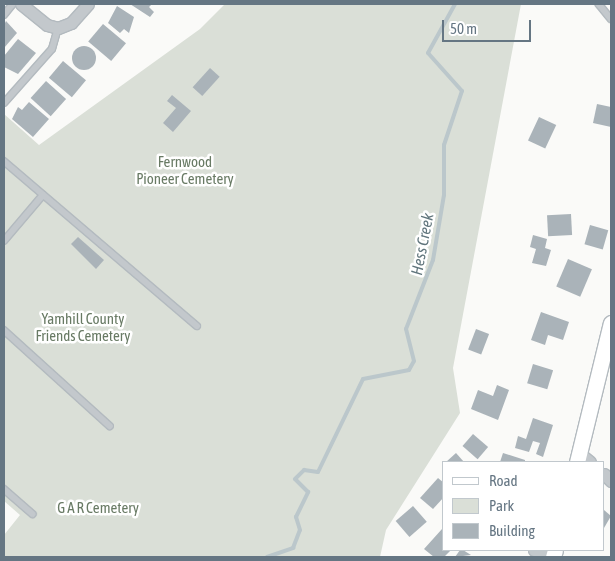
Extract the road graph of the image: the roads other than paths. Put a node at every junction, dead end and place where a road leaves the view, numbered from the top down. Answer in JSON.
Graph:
{"nodes":[{"id":1,"x":14,"y":4,"type":"edge"},
{"id":2,"x":22,"y":4,"type":"edge"},
{"id":3,"x":88,"y":4,"type":"edge"},
{"id":4,"x":599,"y":4,"type":"edge"},
{"id":5,"x":4,"y":15,"type":"edge"},
{"id":6,"x":611,"y":19,"type":"edge"},
{"id":7,"x":58,"y":28,"type":"junction"},
{"id":8,"x":4,"y":103,"type":"edge"},
{"id":9,"x":4,"y":161,"type":"edge"},
{"id":10,"x":43,"y":195,"type":"junction"},
{"id":11,"x":4,"y":241,"type":"edge"},
{"id":12,"x":611,"y":323,"type":"edge"},
{"id":13,"x":197,"y":326,"type":"dead end"},
{"id":14,"x":4,"y":330,"type":"edge"},
{"id":15,"x":110,"y":426,"type":"dead end"},
{"id":16,"x":582,"y":459,"type":"edge"},
{"id":17,"x":4,"y":489,"type":"edge"},
{"id":18,"x":33,"y":514,"type":"dead end"},
{"id":19,"x":538,"y":551,"type":"edge"},
{"id":20,"x":555,"y":555,"type":"edge"}],
"edges":[{"from":1,"to":5,"type":"lane"},
{"from":2,"to":7,"type":"street"},
{"from":3,"to":7,"type":"street"},
{"from":4,"to":6,"type":"lane"},
{"from":7,"to":8,"type":"lane"},
{"from":9,"to":10,"type":"lane"},
{"from":10,"to":11,"type":"lane"},
{"from":10,"to":13,"type":"lane"},
{"from":12,"to":16,"type":"main road"},
{"from":14,"to":15,"type":"lane"},
{"from":17,"to":18,"type":"lane"},
{"from":19,"to":20,"type":"street"}]}
